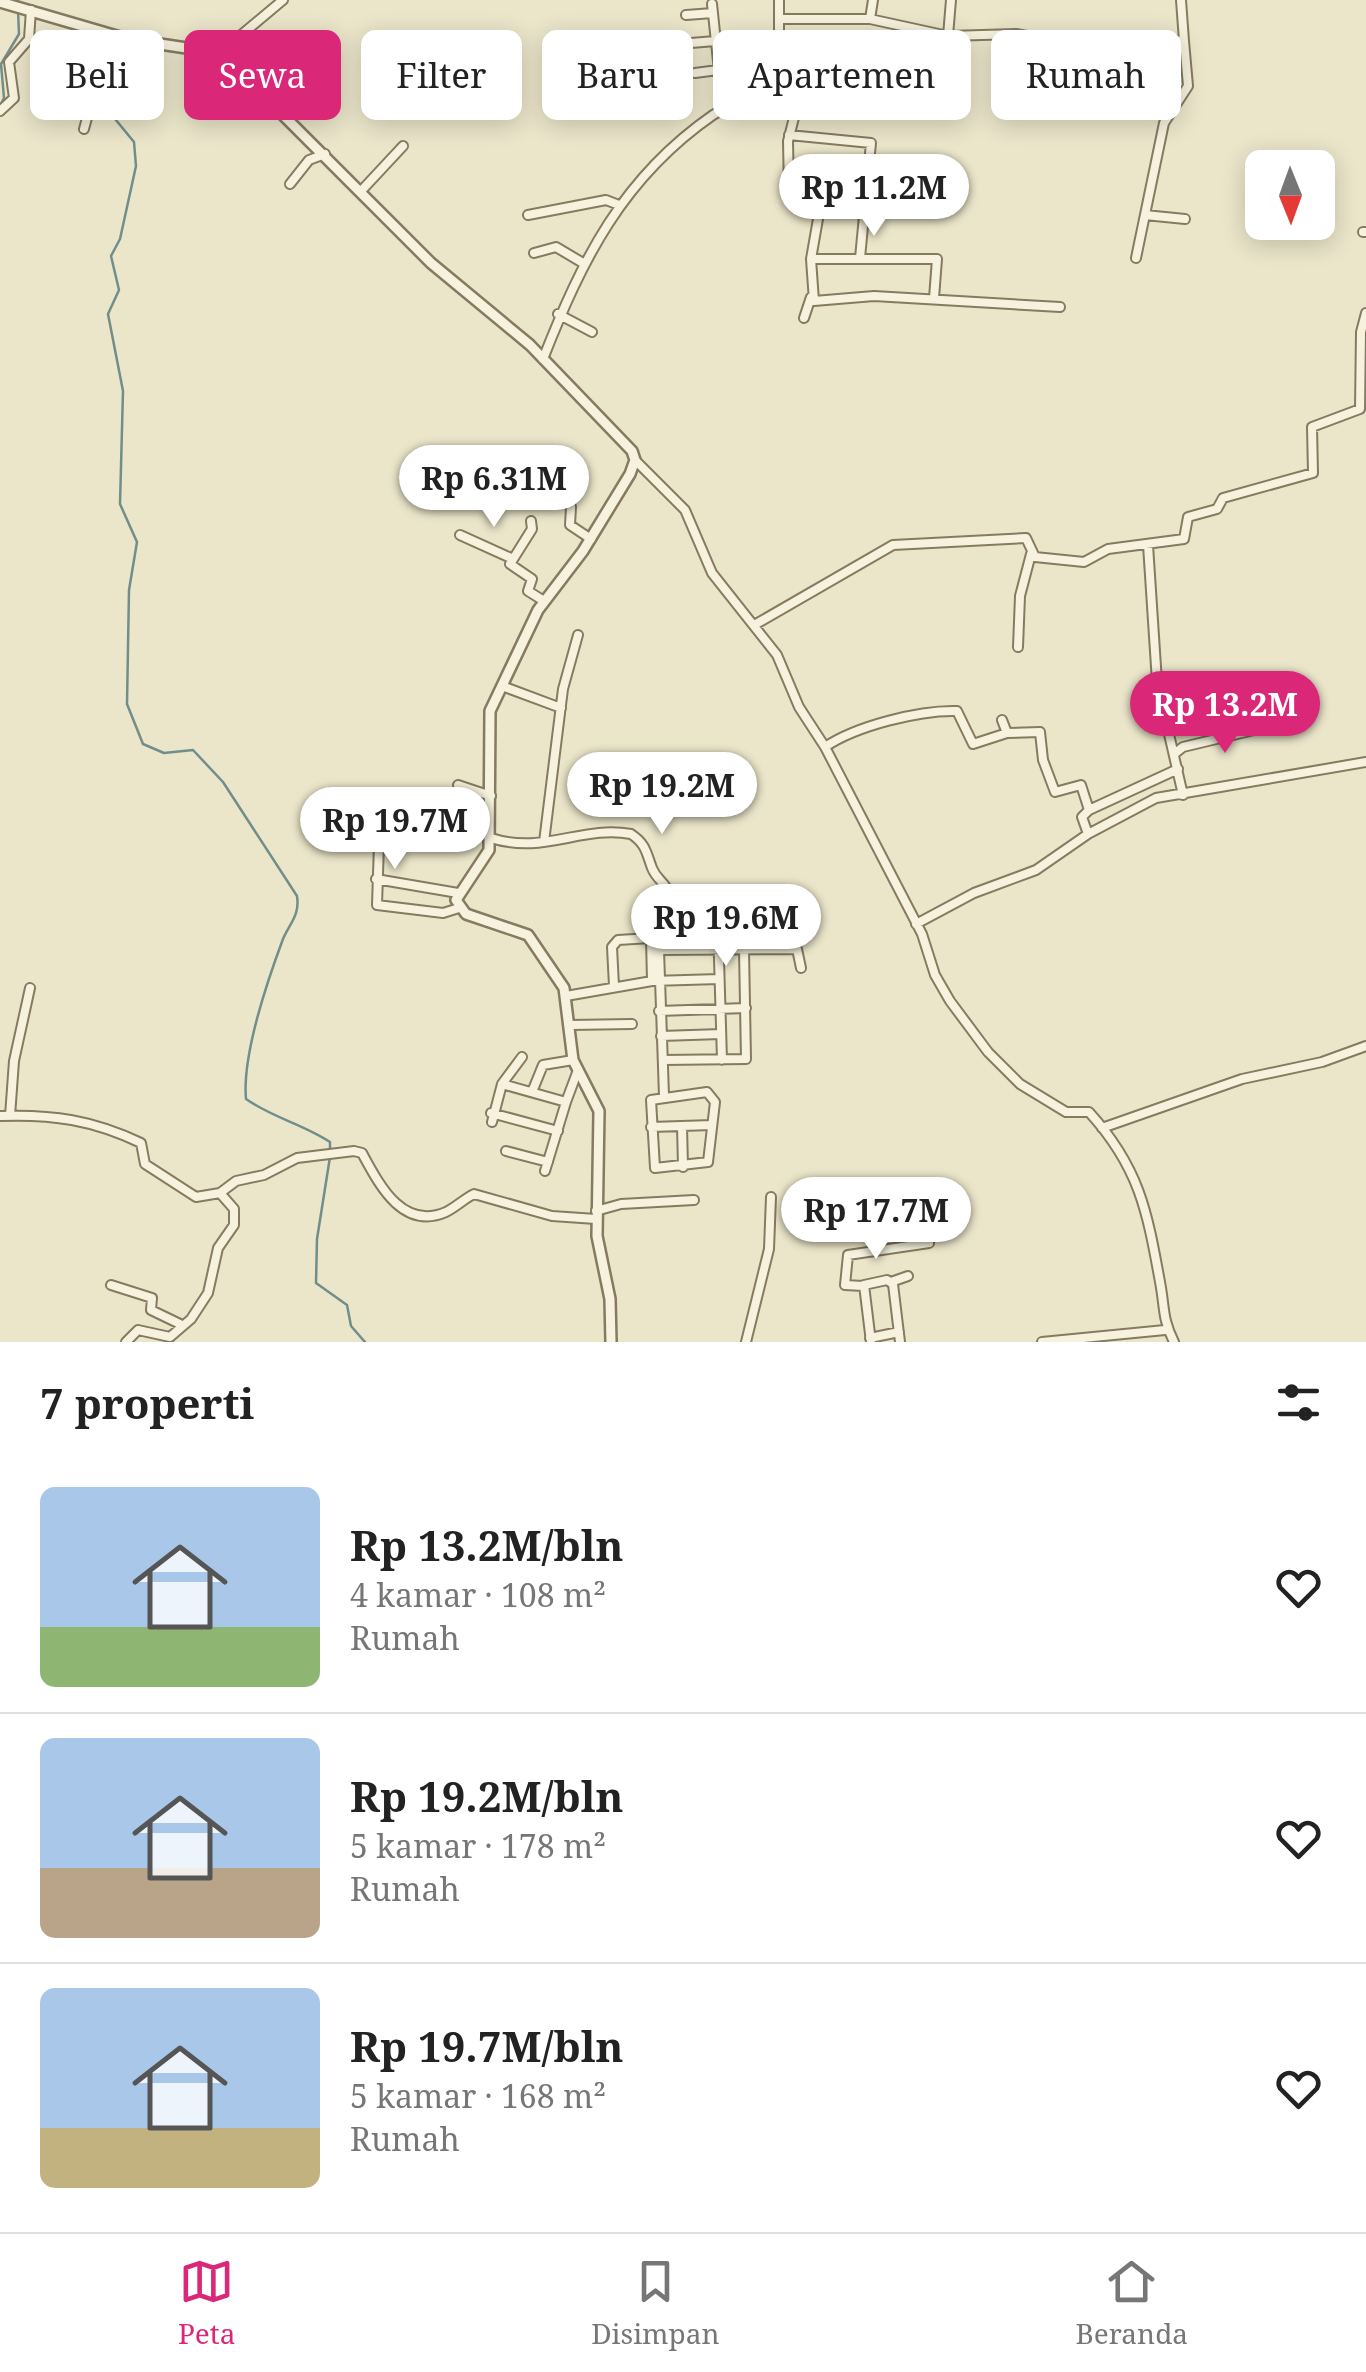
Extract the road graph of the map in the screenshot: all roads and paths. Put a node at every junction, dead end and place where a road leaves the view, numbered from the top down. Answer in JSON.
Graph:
{"nodes":[{"id":1,"x":283,"y":0,"type":"edge"},
{"id":2,"x":779,"y":0,"type":"edge"},
{"id":3,"x":873,"y":0,"type":"edge"},
{"id":4,"x":951,"y":0,"type":"edge"},
{"id":5,"x":1181,"y":0,"type":"edge"},
{"id":6,"x":5,"y":3,"type":"edge"},
{"id":7,"x":31,"y":14,"type":"junction"},
{"id":8,"x":686,"y":15,"type":"dead end"},
{"id":9,"x":779,"y":19,"type":"junction"},
{"id":10,"x":870,"y":19,"type":"junction"},
{"id":11,"x":94,"y":30,"type":"edge"},
{"id":12,"x":247,"y":30,"type":"edge"},
{"id":13,"x":713,"y":30,"type":"edge"},
{"id":14,"x":779,"y":30,"type":"edge"},
{"id":15,"x":920,"y":30,"type":"edge"},
{"id":16,"x":948,"y":30,"type":"edge"},
{"id":17,"x":1181,"y":41,"type":"edge"},
{"id":18,"x":1184,"y":41,"type":"junction"},
{"id":19,"x":713,"y":71,"type":"edge"},
{"id":20,"x":695,"y":73,"type":"dead end"},
{"id":21,"x":709,"y":102,"type":"dead end"},
{"id":22,"x":713,"y":103,"type":"edge"},
{"id":23,"x":0,"y":111,"type":"edge"},
{"id":24,"x":713,"y":112,"type":"edge"},
{"id":25,"x":86,"y":120,"type":"edge"},
{"id":26,"x":292,"y":120,"type":"edge"},
{"id":27,"x":794,"y":120,"type":"edge"},
{"id":28,"x":84,"y":130,"type":"dead end"},
{"id":29,"x":790,"y":135,"type":"junction"},
{"id":30,"x":403,"y":146,"type":"dead end"},
{"id":31,"x":325,"y":154,"type":"junction"},
{"id":32,"x":290,"y":184,"type":"dead end"},
{"id":33,"x":362,"y":190,"type":"junction"},
{"id":34,"x":618,"y":204,"type":"junction"},
{"id":35,"x":528,"y":215,"type":"dead end"},
{"id":36,"x":1145,"y":215,"type":"junction"},
{"id":37,"x":1185,"y":219,"type":"dead end"},
{"id":38,"x":534,"y":253,"type":"dead end"},
{"id":39,"x":860,"y":258,"type":"junction"},
{"id":40,"x":1136,"y":258,"type":"dead end"},
{"id":41,"x":811,"y":259,"type":"junction"},
{"id":42,"x":582,"y":263,"type":"junction"},
{"id":43,"x":812,"y":297,"type":"junction"},
{"id":44,"x":934,"y":298,"type":"junction"},
{"id":45,"x":1060,"y":307,"type":"dead end"},
{"id":46,"x":1366,"y":313,"type":"edge"},
{"id":47,"x":558,"y":314,"type":"junction"},
{"id":48,"x":804,"y":318,"type":"dead end"},
{"id":49,"x":592,"y":332,"type":"dead end"},
{"id":50,"x":543,"y":359,"type":"junction"},
{"id":51,"x":635,"y":460,"type":"junction"},
{"id":52,"x":571,"y":506,"type":"dead end"},
{"id":53,"x":531,"y":520,"type":"dead end"},
{"id":54,"x":460,"y":535,"type":"dead end"},
{"id":55,"x":591,"y":539,"type":"junction"},
{"id":56,"x":1148,"y":544,"type":"junction"},
{"id":57,"x":1031,"y":554,"type":"junction"},
{"id":58,"x":513,"y":560,"type":"junction"},
{"id":59,"x":544,"y":602,"type":"junction"},
{"id":60,"x":756,"y":624,"type":"junction"},
{"id":61,"x":578,"y":636,"type":"dead end"},
{"id":62,"x":1018,"y":647,"type":"dead end"},
{"id":63,"x":502,"y":686,"type":"junction"},
{"id":64,"x":904,"y":705,"type":"dead end"},
{"id":65,"x":561,"y":708,"type":"junction"},
{"id":66,"x":908,"y":716,"type":"junction"},
{"id":67,"x":1002,"y":720,"type":"dead end"},
{"id":68,"x":1254,"y":730,"type":"dead end"},
{"id":69,"x":1007,"y":733,"type":"junction"},
{"id":70,"x":825,"y":747,"type":"junction"},
{"id":71,"x":1174,"y":754,"type":"junction"},
{"id":72,"x":1366,"y":762,"type":"edge"},
{"id":73,"x":1178,"y":769,"type":"junction"},
{"id":74,"x":458,"y":785,"type":"dead end"},
{"id":75,"x":1184,"y":795,"type":"junction"},
{"id":76,"x":490,"y":796,"type":"junction"},
{"id":77,"x":398,"y":798,"type":"dead end"},
{"id":78,"x":1088,"y":810,"type":"junction"},
{"id":79,"x":1088,"y":834,"type":"junction"},
{"id":80,"x":491,"y":838,"type":"junction"},
{"id":81,"x":544,"y":842,"type":"junction"},
{"id":82,"x":376,"y":879,"type":"junction"},
{"id":83,"x":458,"y":893,"type":"junction"},
{"id":84,"x":672,"y":903,"type":"dead end"},
{"id":85,"x":459,"y":908,"type":"junction"},
{"id":86,"x":784,"y":914,"type":"dead end"},
{"id":87,"x":916,"y":924,"type":"junction"},
{"id":88,"x":769,"y":949,"type":"junction"},
{"id":89,"x":786,"y":949,"type":"junction"},
{"id":90,"x":717,"y":950,"type":"junction"},
{"id":91,"x":744,"y":950,"type":"junction"},
{"id":92,"x":656,"y":951,"type":"junction"},
{"id":93,"x":802,"y":968,"type":"dead end"},
{"id":94,"x":718,"y":979,"type":"junction"},
{"id":95,"x":655,"y":981,"type":"junction"},
{"id":96,"x":614,"y":986,"type":"junction"},
{"id":97,"x":30,"y":988,"type":"dead end"},
{"id":98,"x":566,"y":996,"type":"junction"},
{"id":99,"x":720,"y":1008,"type":"junction"},
{"id":100,"x":746,"y":1008,"type":"junction"},
{"id":101,"x":659,"y":1011,"type":"junction"},
{"id":102,"x":632,"y":1024,"type":"dead end"},
{"id":103,"x":570,"y":1025,"type":"junction"},
{"id":104,"x":721,"y":1034,"type":"junction"},
{"id":105,"x":661,"y":1036,"type":"junction"},
{"id":106,"x":1366,"y":1046,"type":"edge"},
{"id":107,"x":522,"y":1058,"type":"dead end"},
{"id":108,"x":662,"y":1060,"type":"junction"},
{"id":109,"x":722,"y":1060,"type":"junction"},
{"id":110,"x":575,"y":1065,"type":"junction"},
{"id":111,"x":502,"y":1084,"type":"junction"},
{"id":112,"x":532,"y":1092,"type":"junction"},
{"id":113,"x":664,"y":1096,"type":"junction"},
{"id":114,"x":566,"y":1102,"type":"junction"},
{"id":115,"x":5,"y":1116,"type":"edge"},
{"id":116,"x":682,"y":1126,"type":"junction"},
{"id":117,"x":712,"y":1126,"type":"junction"},
{"id":118,"x":651,"y":1127,"type":"junction"},
{"id":119,"x":1102,"y":1128,"type":"junction"},
{"id":120,"x":558,"y":1131,"type":"junction"},
{"id":121,"x":506,"y":1150,"type":"dead end"},
{"id":122,"x":683,"y":1167,"type":"junction"},
{"id":123,"x":220,"y":1194,"type":"junction"},
{"id":124,"x":771,"y":1197,"type":"dead end"},
{"id":125,"x":694,"y":1200,"type":"dead end"},
{"id":126,"x":596,"y":1215,"type":"junction"},
{"id":127,"x":929,"y":1243,"type":"dead end"},
{"id":128,"x":908,"y":1276,"type":"dead end"},
{"id":129,"x":892,"y":1282,"type":"junction"},
{"id":130,"x":110,"y":1286,"type":"dead end"},
{"id":131,"x":863,"y":1286,"type":"junction"},
{"id":132,"x":180,"y":1324,"type":"junction"},
{"id":133,"x":1165,"y":1330,"type":"junction"},
{"id":134,"x":899,"y":1337,"type":"edge"},
{"id":135,"x":871,"y":1340,"type":"edge"},
{"id":136,"x":126,"y":1342,"type":"edge"},
{"id":137,"x":612,"y":1342,"type":"edge"},
{"id":138,"x":746,"y":1342,"type":"edge"},
{"id":139,"x":1042,"y":1342,"type":"edge"},
{"id":140,"x":1174,"y":1342,"type":"edge"}],
"edges":[{"from":1,"to":12,"type":"street"},
{"from":2,"to":9,"type":"street"},
{"from":3,"to":10,"type":"street"},
{"from":4,"to":16,"type":"street"},
{"from":5,"to":18,"type":"street"},
{"from":6,"to":7,"type":"street"},
{"from":7,"to":11,"type":"street"},
{"from":7,"to":23,"type":"street"},
{"from":8,"to":13,"type":"street"},
{"from":9,"to":10,"type":"street"},
{"from":9,"to":14,"type":"street"},
{"from":10,"to":15,"type":"street"},
{"from":17,"to":18,"type":"street"},
{"from":18,"to":36,"type":"street"},
{"from":19,"to":20,"type":"street"},
{"from":21,"to":22,"type":"street"},
{"from":24,"to":34,"type":"street"},
{"from":25,"to":28,"type":"street"},
{"from":26,"to":31,"type":"street"},
{"from":27,"to":29,"type":"street"},
{"from":29,"to":39,"type":"street"},
{"from":29,"to":41,"type":"street"},
{"from":30,"to":33,"type":"street"},
{"from":31,"to":32,"type":"street"},
{"from":31,"to":33,"type":"street"},
{"from":33,"to":50,"type":"street"},
{"from":34,"to":35,"type":"street"},
{"from":34,"to":42,"type":"street"},
{"from":36,"to":37,"type":"street"},
{"from":36,"to":40,"type":"street"},
{"from":38,"to":42,"type":"street"},
{"from":39,"to":41,"type":"street"},
{"from":39,"to":44,"type":"street"},
{"from":41,"to":43,"type":"street"},
{"from":42,"to":47,"type":"street"},
{"from":43,"to":44,"type":"street"},
{"from":43,"to":48,"type":"street"},
{"from":44,"to":45,"type":"street"},
{"from":46,"to":56,"type":"street"},
{"from":47,"to":49,"type":"street"},
{"from":47,"to":50,"type":"street"},
{"from":50,"to":51,"type":"street"},
{"from":51,"to":55,"type":"street"},
{"from":51,"to":60,"type":"street"},
{"from":52,"to":55,"type":"street"},
{"from":53,"to":58,"type":"street"},
{"from":54,"to":58,"type":"street"},
{"from":55,"to":59,"type":"street"},
{"from":56,"to":57,"type":"street"},
{"from":56,"to":71,"type":"street"},
{"from":57,"to":60,"type":"street"},
{"from":57,"to":62,"type":"street"},
{"from":58,"to":59,"type":"street"},
{"from":59,"to":63,"type":"street"},
{"from":60,"to":70,"type":"street"},
{"from":61,"to":65,"type":"street"},
{"from":63,"to":65,"type":"street"},
{"from":63,"to":76,"type":"street"},
{"from":64,"to":66,"type":"street"},
{"from":65,"to":81,"type":"street"},
{"from":66,"to":69,"type":"street"},
{"from":66,"to":70,"type":"street"},
{"from":67,"to":69,"type":"street"},
{"from":68,"to":71,"type":"street"},
{"from":69,"to":78,"type":"street"},
{"from":70,"to":87,"type":"street"},
{"from":71,"to":73,"type":"street"},
{"from":72,"to":75,"type":"street"},
{"from":73,"to":75,"type":"street"},
{"from":73,"to":78,"type":"street"},
{"from":74,"to":76,"type":"street"},
{"from":75,"to":79,"type":"street"},
{"from":76,"to":80,"type":"street"},
{"from":77,"to":82,"type":"street"},
{"from":78,"to":79,"type":"street"},
{"from":79,"to":87,"type":"street"},
{"from":80,"to":81,"type":"street"},
{"from":80,"to":83,"type":"street"},
{"from":81,"to":84,"type":"street"},
{"from":82,"to":83,"type":"street"},
{"from":82,"to":85,"type":"street"},
{"from":83,"to":85,"type":"street"},
{"from":85,"to":98,"type":"street"},
{"from":86,"to":89,"type":"street"},
{"from":87,"to":119,"type":"street"},
{"from":88,"to":89,"type":"street"},
{"from":88,"to":90,"type":"street"},
{"from":88,"to":91,"type":"street"},
{"from":89,"to":93,"type":"street"},
{"from":90,"to":91,"type":"street"},
{"from":90,"to":92,"type":"street"},
{"from":90,"to":94,"type":"street"},
{"from":91,"to":100,"type":"street"},
{"from":92,"to":95,"type":"street"},
{"from":92,"to":96,"type":"street"},
{"from":94,"to":95,"type":"street"},
{"from":94,"to":99,"type":"street"},
{"from":95,"to":96,"type":"street"},
{"from":95,"to":101,"type":"street"},
{"from":96,"to":98,"type":"street"},
{"from":97,"to":115,"type":"street"},
{"from":98,"to":103,"type":"street"},
{"from":99,"to":100,"type":"street"},
{"from":99,"to":101,"type":"street"},
{"from":99,"to":104,"type":"street"},
{"from":100,"to":109,"type":"street"},
{"from":101,"to":105,"type":"street"},
{"from":102,"to":103,"type":"street"},
{"from":103,"to":110,"type":"street"},
{"from":104,"to":105,"type":"street"},
{"from":104,"to":109,"type":"street"},
{"from":105,"to":108,"type":"street"},
{"from":106,"to":119,"type":"street"},
{"from":107,"to":111,"type":"street"},
{"from":108,"to":109,"type":"street"},
{"from":108,"to":113,"type":"street"},
{"from":110,"to":112,"type":"street"},
{"from":110,"to":114,"type":"street"},
{"from":110,"to":126,"type":"street"},
{"from":111,"to":112,"type":"street"},
{"from":111,"to":120,"type":"street"},
{"from":112,"to":114,"type":"street"},
{"from":113,"to":117,"type":"street"},
{"from":113,"to":118,"type":"street"},
{"from":114,"to":120,"type":"street"},
{"from":115,"to":123,"type":"street"},
{"from":116,"to":117,"type":"street"},
{"from":116,"to":118,"type":"street"},
{"from":116,"to":122,"type":"street"},
{"from":117,"to":122,"type":"street"},
{"from":118,"to":122,"type":"street"},
{"from":119,"to":133,"type":"street"},
{"from":120,"to":121,"type":"street"},
{"from":123,"to":126,"type":"street"},
{"from":123,"to":132,"type":"street"},
{"from":124,"to":138,"type":"street"},
{"from":125,"to":126,"type":"street"},
{"from":126,"to":137,"type":"street"},
{"from":127,"to":131,"type":"street"},
{"from":128,"to":129,"type":"street"},
{"from":129,"to":131,"type":"street"},
{"from":129,"to":134,"type":"street"},
{"from":130,"to":132,"type":"street"},
{"from":131,"to":135,"type":"street"},
{"from":132,"to":136,"type":"street"},
{"from":133,"to":139,"type":"street"},
{"from":133,"to":140,"type":"street"},
{"from":134,"to":135,"type":"street"}]}
